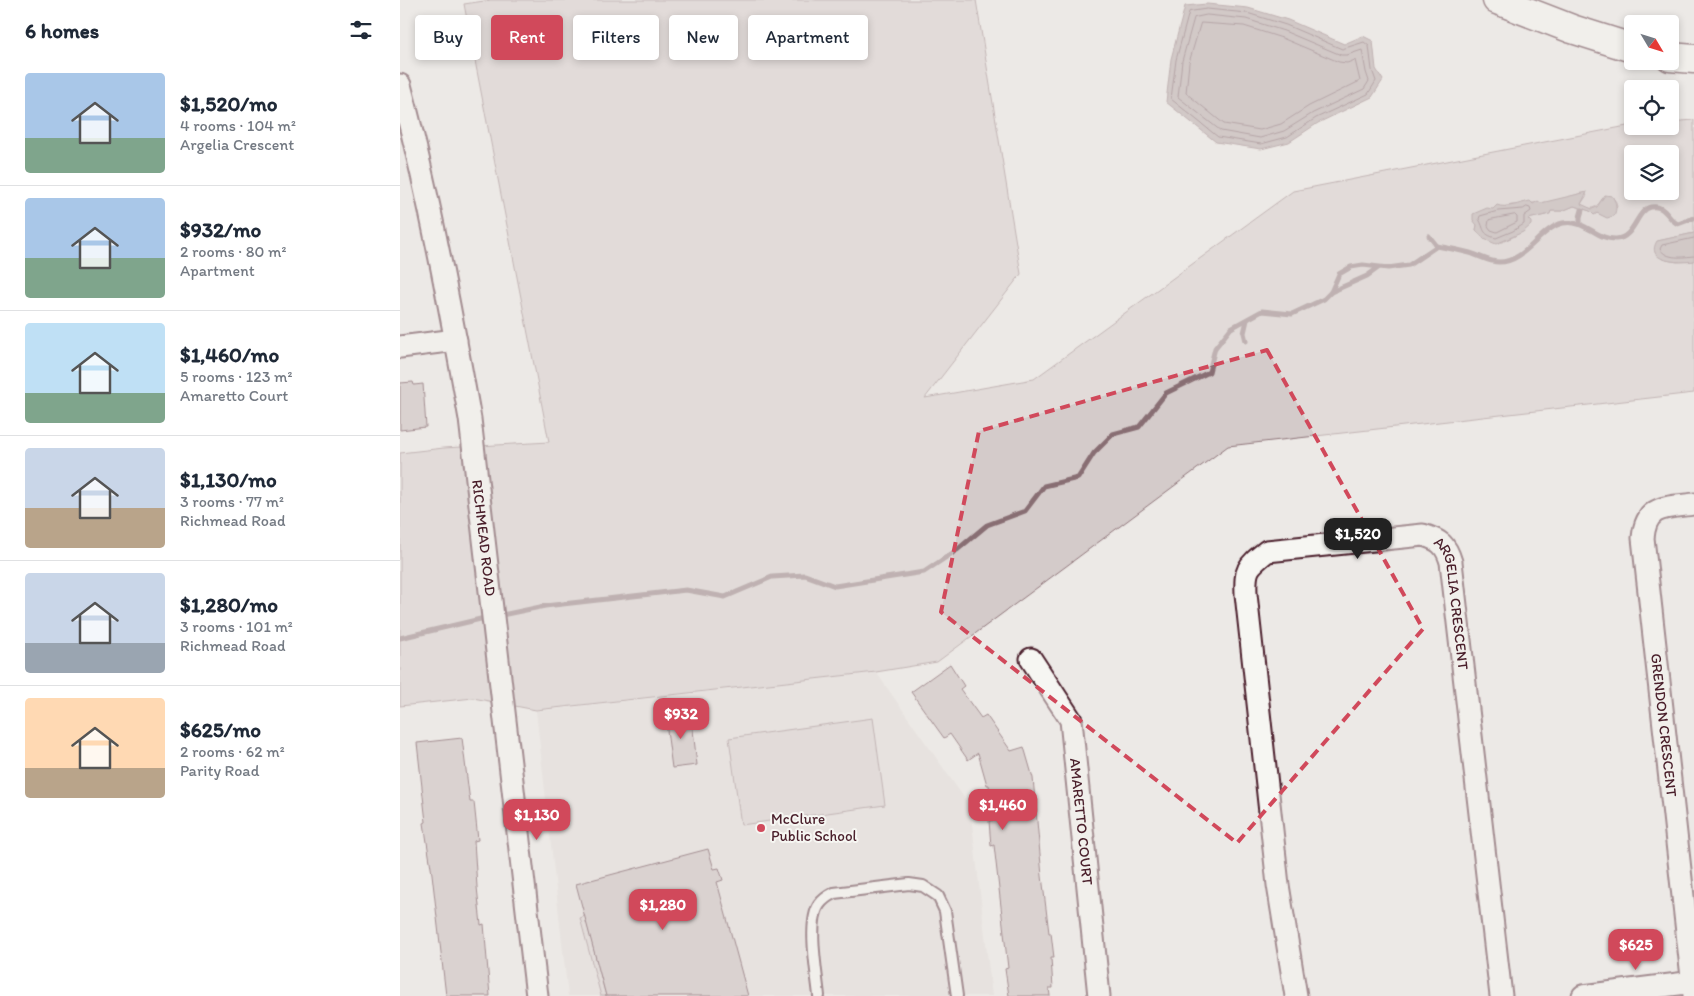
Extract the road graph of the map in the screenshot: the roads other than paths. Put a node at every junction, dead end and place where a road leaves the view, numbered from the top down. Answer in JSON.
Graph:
{"nodes":[{"id":1,"x":1497,"y":0,"type":"edge"},
{"id":2,"x":1624,"y":45,"type":"edge"},
{"id":3,"x":1679,"y":58,"type":"edge"},
{"id":4,"x":1694,"y":59,"type":"edge"},
{"id":5,"x":400,"y":85,"type":"edge"},
{"id":6,"x":406,"y":128,"type":"edge"},
{"id":7,"x":456,"y":340,"type":"junction"},
{"id":8,"x":400,"y":347,"type":"edge"},
{"id":9,"x":1694,"y":504,"type":"edge"},
{"id":10,"x":1031,"y":659,"type":"dead end"},
{"id":11,"x":1693,"y":986,"type":"edge"},
{"id":12,"x":537,"y":996,"type":"edge"},
{"id":13,"x":820,"y":996,"type":"edge"},
{"id":14,"x":957,"y":996,"type":"edge"},
{"id":15,"x":1100,"y":996,"type":"edge"},
{"id":16,"x":1296,"y":996,"type":"edge"},
{"id":17,"x":1501,"y":996,"type":"edge"},
{"id":18,"x":1583,"y":996,"type":"edge"}],
"edges":[{"from":1,"to":2,"type":"main road"},
{"from":3,"to":4,"type":"main road"},
{"from":5,"to":6,"type":"street","name":"RICHMEAD ROAD"},
{"from":6,"to":7,"type":"street","name":"RICHMEAD ROAD"},
{"from":7,"to":8,"type":"street"},
{"from":7,"to":12,"type":"street","name":"RICHMEAD ROAD"},
{"from":9,"to":11,"type":"street","name":"GRENDON CRESCENT"},
{"from":10,"to":15,"type":"street","name":"AMARETTO COURT"},
{"from":11,"to":18,"type":"street"},
{"from":13,"to":14,"type":"lane"},
{"from":16,"to":17,"type":"street","name":"ARGELIA CRESCENT"}]}
